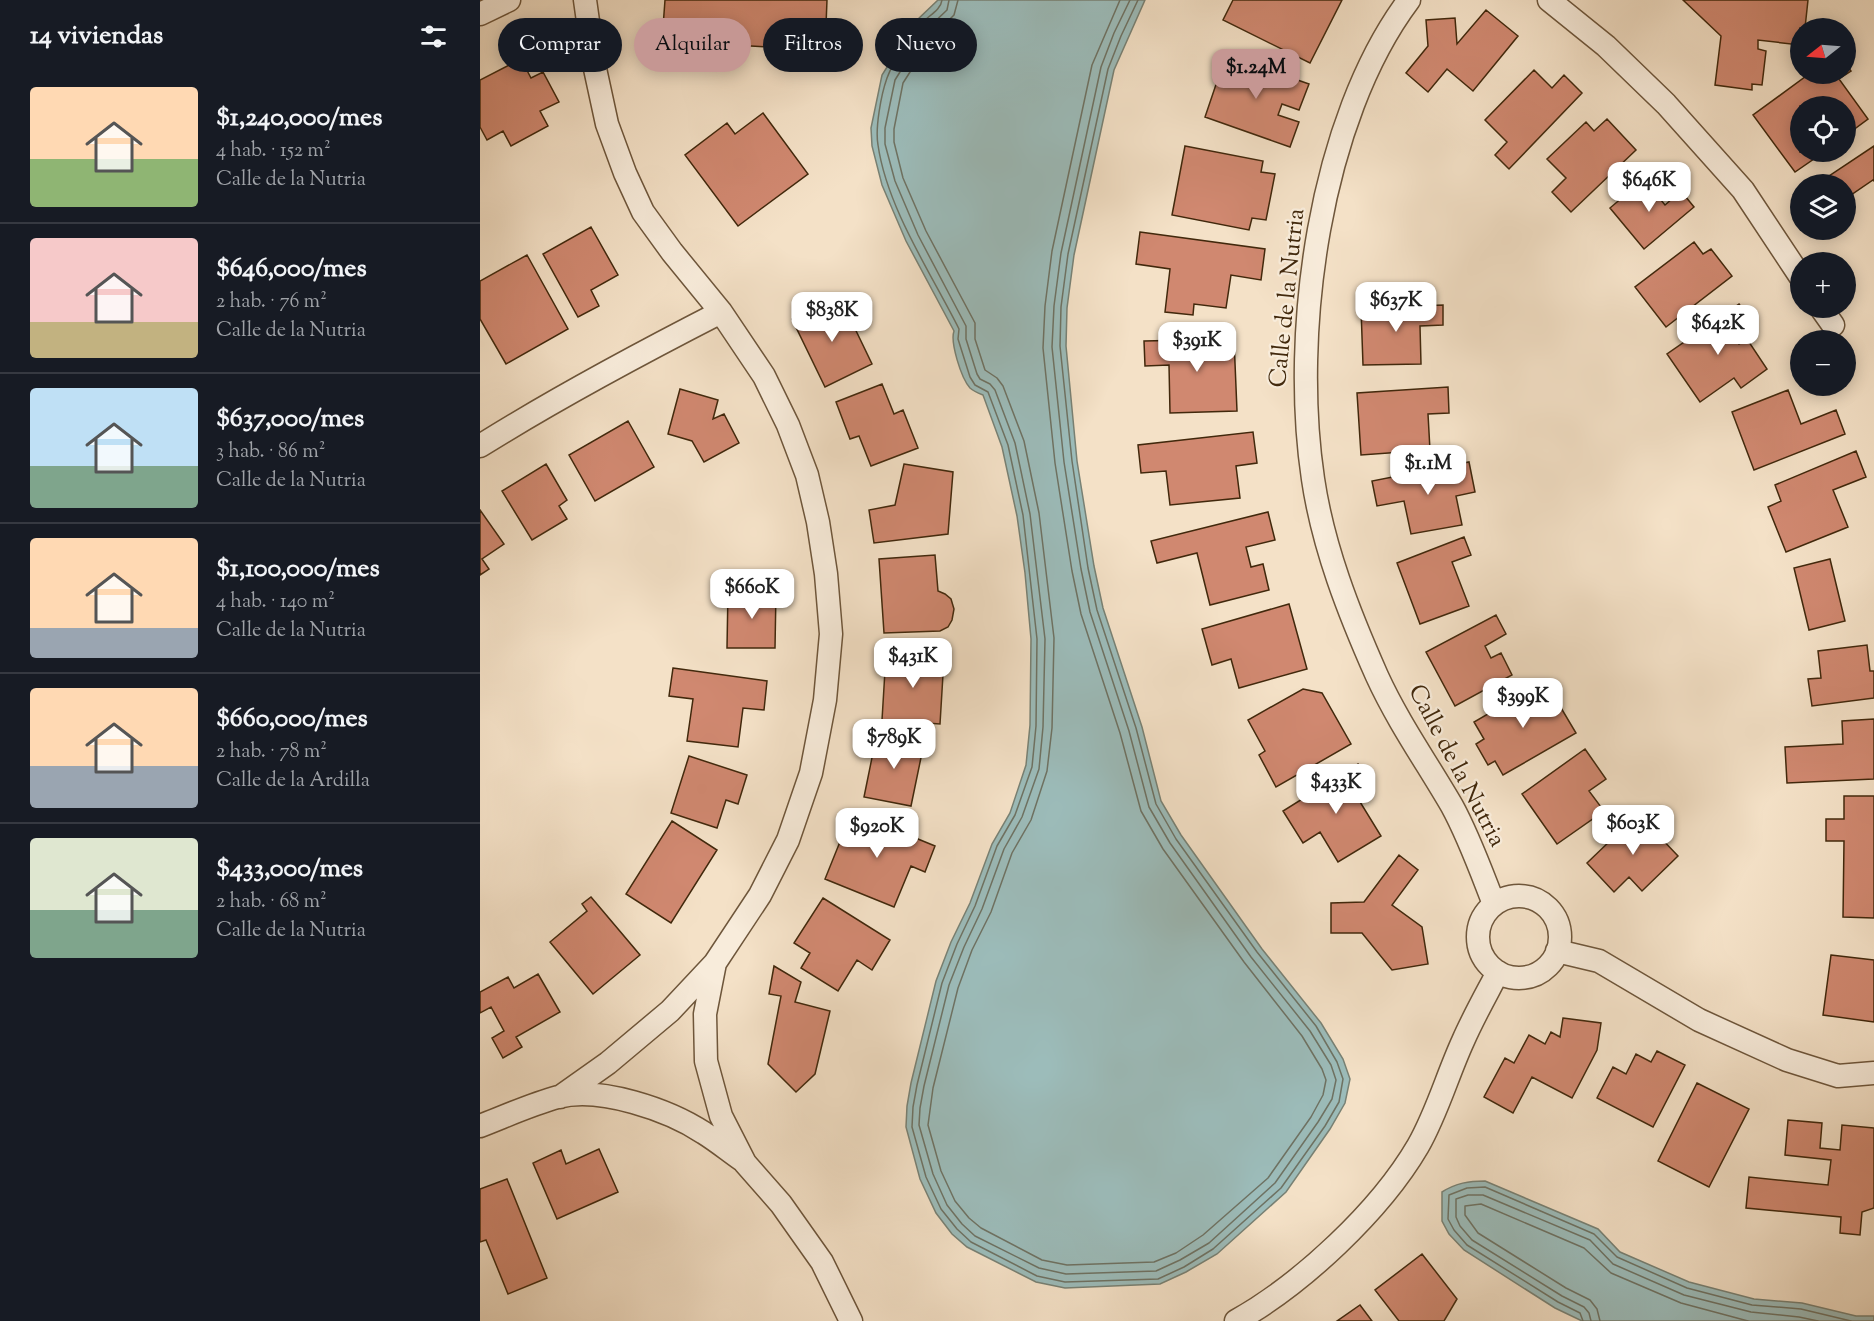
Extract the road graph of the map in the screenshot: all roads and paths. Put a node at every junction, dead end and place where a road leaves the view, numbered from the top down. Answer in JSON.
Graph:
{"nodes":[{"id":1,"x":509,"y":0,"type":"edge"},
{"id":2,"x":585,"y":0,"type":"edge"},
{"id":3,"x":1409,"y":0,"type":"edge"},
{"id":4,"x":1549,"y":0,"type":"edge"},
{"id":5,"x":480,"y":14,"type":"edge"},
{"id":6,"x":1790,"y":261,"type":"edge"},
{"id":7,"x":721,"y":312,"type":"junction"},
{"id":8,"x":480,"y":446,"type":"edge"},
{"id":9,"x":1494,"y":904,"type":"junction"},
{"id":10,"x":1557,"y":951,"type":"junction"},
{"id":11,"x":715,"y":963,"type":"junction"},
{"id":12,"x":1498,"y":972,"type":"junction"},
{"id":13,"x":1874,"y":1073,"type":"edge"},
{"id":14,"x":560,"y":1096,"type":"junction"},
{"id":15,"x":480,"y":1126,"type":"edge"},
{"id":16,"x":745,"y":1163,"type":"junction"},
{"id":17,"x":851,"y":1321,"type":"edge"},
{"id":18,"x":1236,"y":1321,"type":"edge"}],
"edges":[{"from":1,"to":5,"type":"street"},
{"from":2,"to":7,"type":"street"},
{"from":3,"to":9,"type":"street","name":"Calle de la Nutria"},
{"from":4,"to":6,"type":"street"},
{"from":7,"to":8,"type":"street"},
{"from":7,"to":11,"type":"street"},
{"from":9,"to":10,"type":"street"},
{"from":9,"to":12,"type":"street"},
{"from":10,"to":12,"type":"street"},
{"from":10,"to":13,"type":"street"},
{"from":11,"to":14,"type":"street"},
{"from":11,"to":16,"type":"street"},
{"from":12,"to":18,"type":"street"},
{"from":14,"to":15,"type":"street"},
{"from":14,"to":16,"type":"street"},
{"from":16,"to":17,"type":"street"}]}
